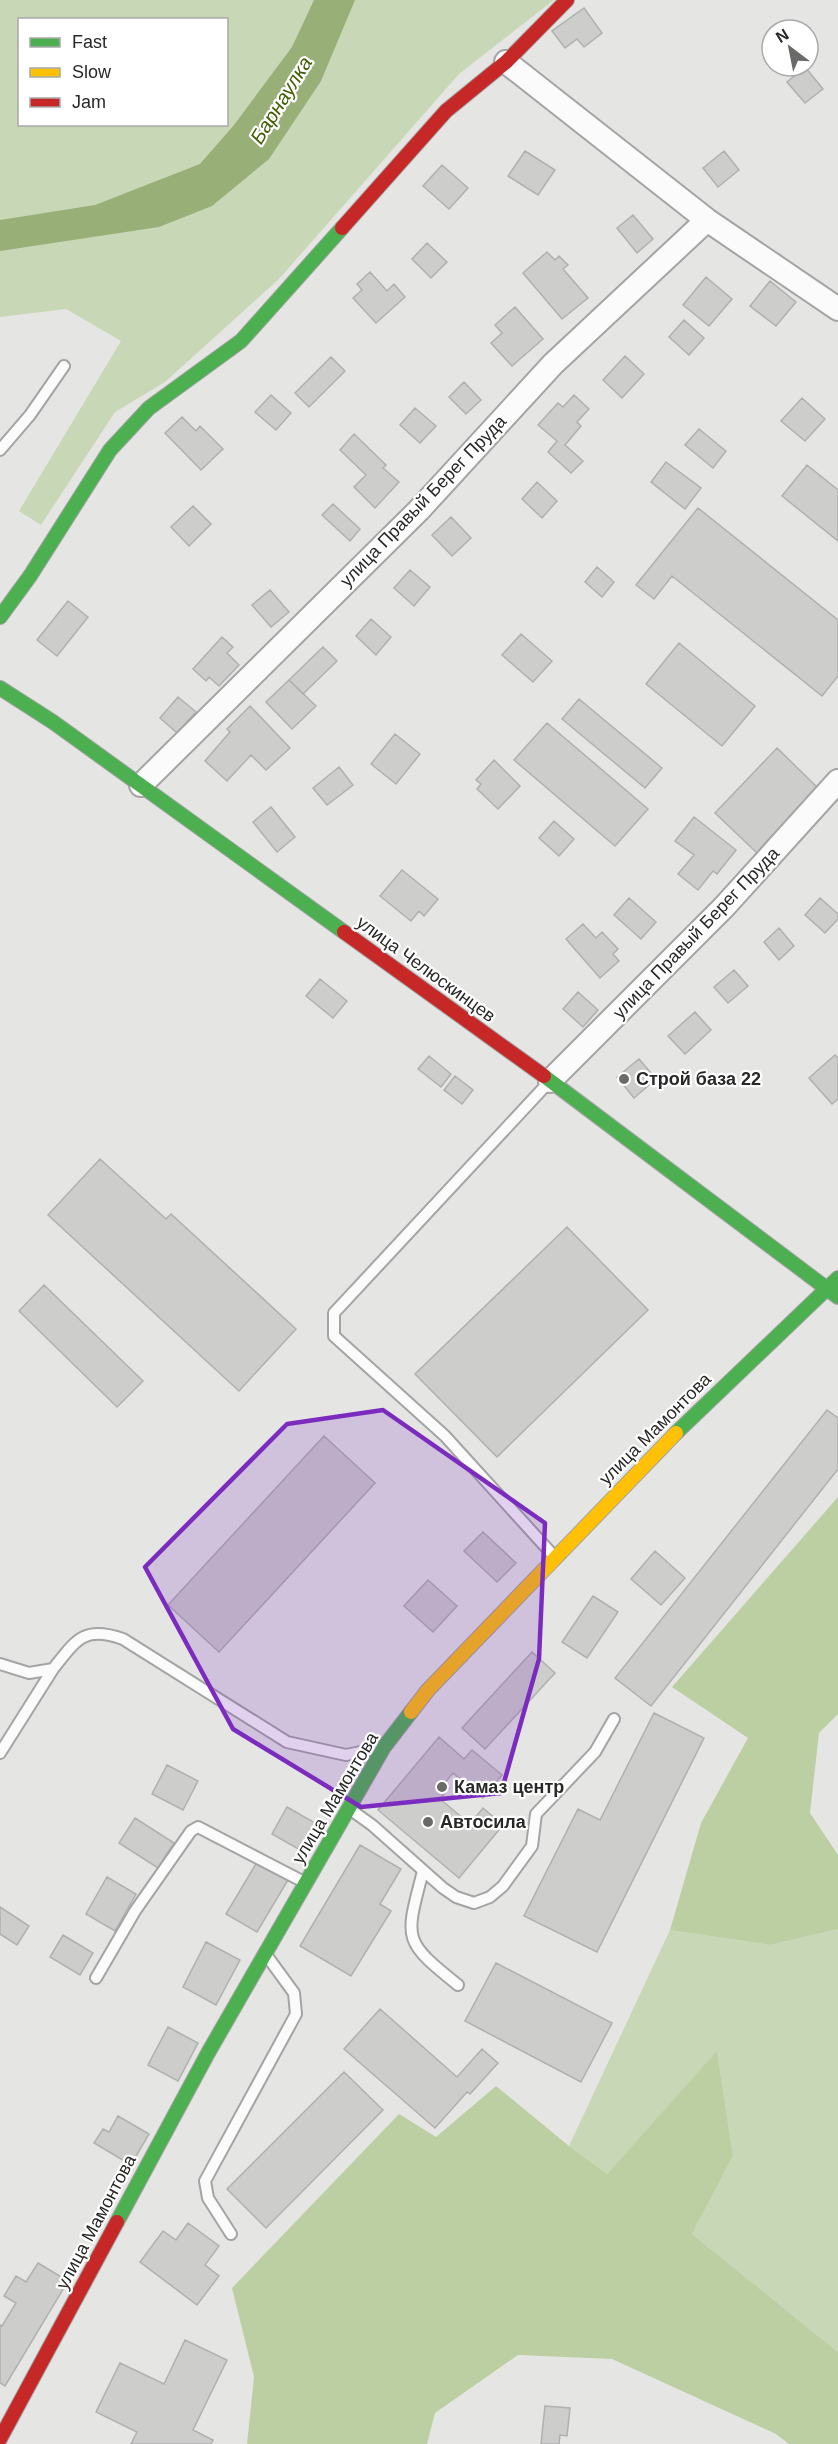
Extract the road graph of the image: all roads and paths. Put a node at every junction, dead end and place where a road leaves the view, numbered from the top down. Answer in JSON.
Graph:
{"nodes":[{"id":1,"x":567,"y":0,"type":"edge"},
{"id":2,"x":506,"y":62,"type":"junction"},
{"id":3,"x":707,"y":220,"type":"junction"},
{"id":4,"x":838,"y":309,"type":"edge"},
{"id":5,"x":64,"y":366,"type":"dead end"},
{"id":6,"x":0,"y":450,"type":"edge"},
{"id":7,"x":0,"y":617,"type":"edge"},
{"id":8,"x":0,"y":688,"type":"edge"},
{"id":9,"x":838,"y":781,"type":"edge"},
{"id":10,"x":141,"y":785,"type":"junction"},
{"id":11,"x":550,"y":1081,"type":"junction"},
{"id":12,"x":838,"y":1278,"type":"edge"},
{"id":13,"x":825,"y":1287,"type":"junction"},
{"id":14,"x":838,"y":1297,"type":"edge"},
{"id":15,"x":554,"y":1557,"type":"junction"},
{"id":16,"x":0,"y":1664,"type":"edge"},
{"id":17,"x":53,"y":1669,"type":"junction"},
{"id":18,"x":614,"y":1719,"type":"dead end"},
{"id":19,"x":384,"y":1747,"type":"junction"},
{"id":20,"x":0,"y":1753,"type":"edge"},
{"id":21,"x":348,"y":1809,"type":"junction"},
{"id":22,"x":423,"y":1871,"type":"junction"},
{"id":23,"x":305,"y":1882,"type":"junction"},
{"id":24,"x":265,"y":1953,"type":"junction"},
{"id":25,"x":96,"y":1978,"type":"dead end"},
{"id":26,"x":458,"y":1985,"type":"dead end"},
{"id":27,"x":231,"y":2234,"type":"dead end"},
{"id":28,"x":2,"y":2431,"type":"edge"}],
"edges":[{"from":1,"to":2,"type":"street"},
{"from":2,"to":3,"type":"street"},
{"from":2,"to":7,"type":"street"},
{"from":3,"to":4,"type":"street"},
{"from":3,"to":10,"type":"street","name":"улица Правый Берег Пруда"},
{"from":5,"to":6,"type":"lane"},
{"from":8,"to":10,"type":"street","name":"улица Челюскинцев"},
{"from":9,"to":11,"type":"street","name":"улица Правый Берег Пруда"},
{"from":10,"to":11,"type":"street","name":"улица Челюскинцев"},
{"from":11,"to":13,"type":"street","name":"улица Челюскинцев"},
{"from":11,"to":15,"type":"lane"},
{"from":12,"to":13,"type":"street","name":"улица Мамонтова"},
{"from":13,"to":14,"type":"street","name":"улица Челюскинцев"},
{"from":13,"to":15,"type":"street","name":"улица Мамонтова"},
{"from":15,"to":19,"type":"street","name":"улица Мамонтова"},
{"from":16,"to":17,"type":"lane"},
{"from":17,"to":19,"type":"lane"},
{"from":17,"to":20,"type":"lane"},
{"from":18,"to":22,"type":"lane"},
{"from":19,"to":21,"type":"street","name":"улица Мамонтова"},
{"from":21,"to":22,"type":"lane"},
{"from":21,"to":23,"type":"street","name":"улица Мамонтова"},
{"from":22,"to":26,"type":"lane"},
{"from":23,"to":24,"type":"street","name":"улица Мамонтова"},
{"from":23,"to":25,"type":"lane"},
{"from":24,"to":27,"type":"lane"},
{"from":24,"to":28,"type":"street","name":"улица Мамонтова"}]}
